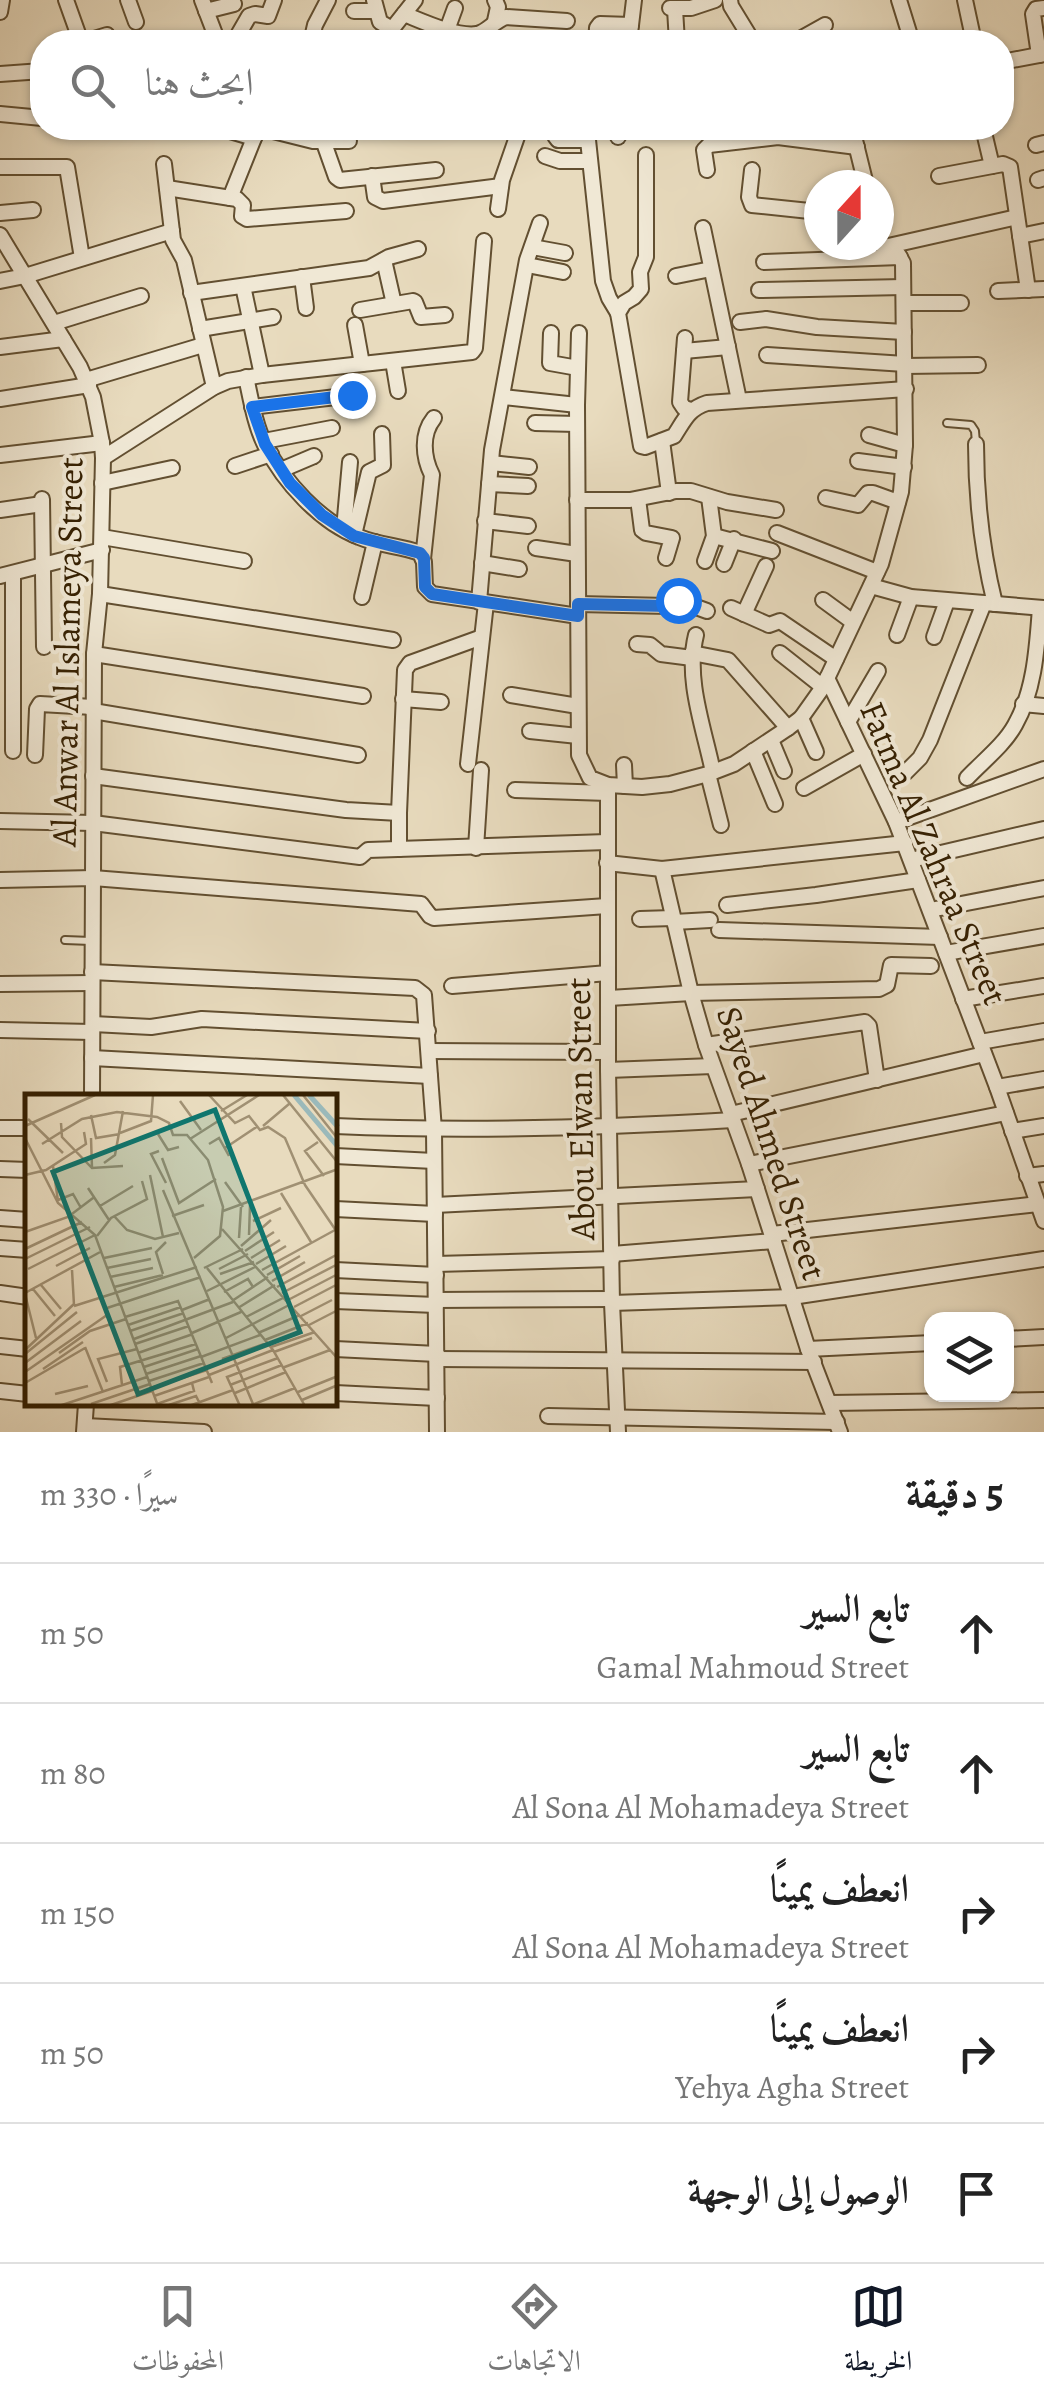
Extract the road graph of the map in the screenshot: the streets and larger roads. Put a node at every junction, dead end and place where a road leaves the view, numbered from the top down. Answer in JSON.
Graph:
{"nodes":[{"id":1,"x":2,"y":0,"type":"edge"},
{"id":2,"x":66,"y":0,"type":"edge"},
{"id":3,"x":128,"y":0,"type":"edge"},
{"id":4,"x":274,"y":0,"type":"edge"},
{"id":5,"x":328,"y":0,"type":"edge"},
{"id":6,"x":415,"y":0,"type":"edge"},
{"id":7,"x":496,"y":0,"type":"edge"},
{"id":8,"x":715,"y":0,"type":"edge"},
{"id":9,"x":730,"y":0,"type":"edge"},
{"id":10,"x":899,"y":0,"type":"edge"},
{"id":11,"x":965,"y":0,"type":"edge"},
{"id":12,"x":630,"y":1,"type":"edge"},
{"id":13,"x":698,"y":3,"type":"edge"},
{"id":14,"x":234,"y":4,"type":"dead end"},
{"id":15,"x":374,"y":5,"type":"edge"},
{"id":16,"x":204,"y":6,"type":"edge"},
{"id":17,"x":454,"y":8,"type":"dead end"},
{"id":18,"x":1044,"y":8,"type":"edge"},
{"id":19,"x":354,"y":10,"type":"dead end"},
{"id":20,"x":0,"y":12,"type":"edge"},
{"id":21,"x":404,"y":14,"type":"junction"},
{"id":22,"x":495,"y":21,"type":"junction"},
{"id":23,"x":567,"y":21,"type":"dead end"},
{"id":24,"x":136,"y":22,"type":"dead end"},
{"id":25,"x":631,"y":25,"type":"junction"},
{"id":26,"x":825,"y":25,"type":"dead end"},
{"id":27,"x":77,"y":30,"type":"edge"},
{"id":28,"x":213,"y":30,"type":"edge"},
{"id":29,"x":241,"y":30,"type":"edge"},
{"id":30,"x":314,"y":30,"type":"edge"},
{"id":31,"x":392,"y":30,"type":"joint"},
{"id":32,"x":447,"y":30,"type":"joint"},
{"id":33,"x":485,"y":30,"type":"edge"},
{"id":34,"x":597,"y":30,"type":"edge"},
{"id":35,"x":630,"y":30,"type":"edge"},
{"id":36,"x":675,"y":30,"type":"edge"},
{"id":37,"x":746,"y":30,"type":"edge"},
{"id":38,"x":816,"y":30,"type":"edge"},
{"id":39,"x":908,"y":30,"type":"edge"},
{"id":40,"x":971,"y":30,"type":"edge"},
{"id":41,"x":1042,"y":54,"type":"edge"},
{"id":42,"x":1014,"y":60,"type":"edge"},
{"id":43,"x":30,"y":72,"type":"edge"},
{"id":44,"x":0,"y":74,"type":"edge"},
{"id":45,"x":0,"y":114,"type":"edge"},
{"id":46,"x":30,"y":117,"type":"edge"},
{"id":47,"x":254,"y":140,"type":"edge"},
{"id":48,"x":312,"y":140,"type":"edge"},
{"id":49,"x":516,"y":140,"type":"edge"},
{"id":50,"x":588,"y":140,"type":"edge"},
{"id":51,"x":730,"y":140,"type":"edge"},
{"id":52,"x":824,"y":140,"type":"edge"},
{"id":53,"x":855,"y":140,"type":"edge"},
{"id":54,"x":985,"y":140,"type":"edge"},
{"id":55,"x":324,"y":142,"type":"junction"},
{"id":56,"x":349,"y":142,"type":"dead end"},
{"id":57,"x":857,"y":147,"type":"junction"},
{"id":58,"x":646,"y":155,"type":"dead end"},
{"id":59,"x":545,"y":156,"type":"dead end"},
{"id":60,"x":590,"y":161,"type":"junction"},
{"id":61,"x":164,"y":164,"type":"dead end"},
{"id":62,"x":992,"y":166,"type":"junction"},
{"id":63,"x":0,"y":167,"type":"edge"},
{"id":64,"x":436,"y":170,"type":"dead end"},
{"id":65,"x":708,"y":170,"type":"dead end"},
{"id":66,"x":752,"y":170,"type":"dead end"},
{"id":67,"x":862,"y":170,"type":"edge"},
{"id":68,"x":372,"y":176,"type":"junction"},
{"id":69,"x":939,"y":176,"type":"dead end"},
{"id":70,"x":501,"y":186,"type":"junction"},
{"id":71,"x":167,"y":188,"type":"junction"},
{"id":72,"x":230,"y":198,"type":"junction"},
{"id":73,"x":498,"y":209,"type":"dead end"},
{"id":74,"x":33,"y":210,"type":"dead end"},
{"id":75,"x":804,"y":210,"type":"edge"},
{"id":76,"x":346,"y":212,"type":"dead end"},
{"id":77,"x":0,"y":214,"type":"edge"},
{"id":78,"x":1017,"y":217,"type":"junction"},
{"id":79,"x":540,"y":223,"type":"dead end"},
{"id":80,"x":703,"y":228,"type":"dead end"},
{"id":81,"x":1044,"y":230,"type":"edge"},
{"id":82,"x":172,"y":231,"type":"junction"},
{"id":83,"x":0,"y":235,"type":"edge"},
{"id":84,"x":1020,"y":236,"type":"junction"},
{"id":85,"x":894,"y":240,"type":"edge"},
{"id":86,"x":484,"y":242,"type":"dead end"},
{"id":87,"x":532,"y":247,"type":"junction"},
{"id":88,"x":418,"y":249,"type":"dead end"},
{"id":89,"x":894,"y":252,"type":"edge"},
{"id":90,"x":564,"y":253,"type":"dead end"},
{"id":91,"x":900,"y":256,"type":"junction"},
{"id":92,"x":82,"y":258,"type":"junction"},
{"id":93,"x":384,"y":260,"type":"junction"},
{"id":94,"x":764,"y":262,"type":"dead end"},
{"id":95,"x":527,"y":265,"type":"junction"},
{"id":96,"x":712,"y":269,"type":"junction"},
{"id":97,"x":562,"y":272,"type":"dead end"},
{"id":98,"x":25,"y":276,"type":"junction"},
{"id":99,"x":676,"y":276,"type":"dead end"},
{"id":100,"x":302,"y":278,"type":"junction"},
{"id":101,"x":0,"y":280,"type":"edge"},
{"id":102,"x":243,"y":286,"type":"junction"},
{"id":103,"x":1036,"y":289,"type":"edge"},
{"id":104,"x":760,"y":290,"type":"dead end"},
{"id":105,"x":998,"y":291,"type":"dead end"},
{"id":106,"x":191,"y":292,"type":"junction"},
{"id":107,"x":903,"y":295,"type":"junction"},
{"id":108,"x":141,"y":296,"type":"dead end"},
{"id":109,"x":394,"y":304,"type":"junction"},
{"id":110,"x":961,"y":304,"type":"dead end"},
{"id":111,"x":306,"y":308,"type":"dead end"},
{"id":112,"x":618,"y":313,"type":"junction"},
{"id":113,"x":445,"y":315,"type":"dead end"},
{"id":114,"x":273,"y":317,"type":"dead end"},
{"id":115,"x":250,"y":321,"type":"junction"},
{"id":116,"x":740,"y":322,"type":"dead end"},
{"id":117,"x":54,"y":323,"type":"junction"},
{"id":118,"x":200,"y":329,"type":"junction"},
{"id":119,"x":904,"y":332,"type":"junction"},
{"id":120,"x":551,"y":333,"type":"dead end"},
{"id":121,"x":579,"y":333,"type":"dead end"},
{"id":122,"x":63,"y":339,"type":"junction"},
{"id":123,"x":204,"y":345,"type":"junction"},
{"id":124,"x":0,"y":347,"type":"edge"},
{"id":125,"x":728,"y":347,"type":"junction"},
{"id":126,"x":768,"y":355,"type":"dead end"},
{"id":127,"x":393,"y":361,"type":"junction"},
{"id":128,"x":362,"y":364,"type":"junction"},
{"id":129,"x":905,"y":365,"type":"junction"},
{"id":130,"x":978,"y":365,"type":"dead end"},
{"id":131,"x":578,"y":368,"type":"junction"},
{"id":132,"x":262,"y":375,"type":"junction"},
{"id":133,"x":246,"y":377,"type":"junction"},
{"id":134,"x":87,"y":382,"type":"junction"},
{"id":135,"x":214,"y":387,"type":"junction"},
{"id":136,"x":906,"y":390,"type":"junction"},
{"id":137,"x":398,"y":391,"type":"dead end"},
{"id":138,"x":352,"y":395,"type":"dead end"},
{"id":139,"x":503,"y":397,"type":"junction"},
{"id":140,"x":0,"y":399,"type":"edge"},
{"id":141,"x":740,"y":400,"type":"junction"},
{"id":142,"x":577,"y":405,"type":"junction"},
{"id":143,"x":252,"y":407,"type":"junction"},
{"id":144,"x":691,"y":410,"type":"junction"},
{"id":145,"x":434,"y":418,"type":"dead end"},
{"id":146,"x":535,"y":422,"type":"dead end"},
{"id":147,"x":577,"y":424,"type":"junction"},
{"id":148,"x":332,"y":428,"type":"dead end"},
{"id":149,"x":382,"y":434,"type":"dead end"},
{"id":150,"x":869,"y":435,"type":"dead end"},
{"id":151,"x":662,"y":441,"type":"junction"},
{"id":152,"x":976,"y":444,"type":"road end"},
{"id":153,"x":906,"y":445,"type":"junction"},
{"id":154,"x":267,"y":447,"type":"junction"},
{"id":155,"x":102,"y":450,"type":"junction"},
{"id":156,"x":0,"y":455,"type":"edge"},
{"id":157,"x":314,"y":456,"type":"dead end"},
{"id":158,"x":858,"y":461,"type":"dead end"},
{"id":159,"x":350,"y":462,"type":"dead end"},
{"id":160,"x":491,"y":463,"type":"junction"},
{"id":161,"x":234,"y":466,"type":"dead end"},
{"id":162,"x":528,"y":467,"type":"dead end"},
{"id":163,"x":904,"y":467,"type":"junction"},
{"id":164,"x":172,"y":468,"type":"dead end"},
{"id":165,"x":281,"y":470,"type":"junction"},
{"id":166,"x":102,"y":484,"type":"junction"},
{"id":167,"x":489,"y":484,"type":"junction"},
{"id":168,"x":528,"y":486,"type":"dead end"},
{"id":169,"x":669,"y":493,"type":"junction"},
{"id":170,"x":710,"y":497,"type":"junction"},
{"id":171,"x":826,"y":498,"type":"dead end"},
{"id":172,"x":638,"y":499,"type":"junction"},
{"id":173,"x":577,"y":500,"type":"junction"},
{"id":174,"x":898,"y":502,"type":"junction"},
{"id":175,"x":0,"y":510,"type":"edge"},
{"id":176,"x":776,"y":510,"type":"dead end"},
{"id":177,"x":485,"y":521,"type":"junction"},
{"id":178,"x":528,"y":526,"type":"dead end"},
{"id":179,"x":349,"y":532,"type":"junction"},
{"id":180,"x":777,"y":533,"type":"dead end"},
{"id":181,"x":714,"y":536,"type":"junction"},
{"id":182,"x":734,"y":540,"type":"junction"},
{"id":183,"x":375,"y":542,"type":"junction"},
{"id":184,"x":102,"y":544,"type":"junction"},
{"id":185,"x":536,"y":548,"type":"dead end"},
{"id":186,"x":772,"y":551,"type":"dead end"},
{"id":187,"x":578,"y":554,"type":"junction"},
{"id":188,"x":424,"y":558,"type":"junction"},
{"id":189,"x":666,"y":558,"type":"dead end"},
{"id":190,"x":244,"y":561,"type":"dead end"},
{"id":191,"x":705,"y":562,"type":"dead end"},
{"id":192,"x":482,"y":564,"type":"junction"},
{"id":193,"x":724,"y":564,"type":"dead end"},
{"id":194,"x":43,"y":566,"type":"junction"},
{"id":195,"x":766,"y":566,"type":"dead end"},
{"id":196,"x":518,"y":569,"type":"dead end"},
{"id":197,"x":6,"y":575,"type":"edge"},
{"id":198,"x":874,"y":579,"type":"junction"},
{"id":199,"x":100,"y":594,"type":"junction"},
{"id":200,"x":362,"y":597,"type":"dead end"},
{"id":201,"x":911,"y":597,"type":"junction"},
{"id":202,"x":824,"y":600,"type":"dead end"},
{"id":203,"x":947,"y":601,"type":"junction"},
{"id":204,"x":482,"y":602,"type":"junction"},
{"id":205,"x":989,"y":604,"type":"junction"},
{"id":206,"x":1042,"y":608,"type":"edge"},
{"id":207,"x":578,"y":610,"type":"junction"},
{"id":208,"x":708,"y":611,"type":"dead end"},
{"id":209,"x":854,"y":622,"type":"junction"},
{"id":210,"x":897,"y":634,"type":"dead end"},
{"id":211,"x":696,"y":635,"type":"dead end"},
{"id":212,"x":6,"y":637,"type":"edge"},
{"id":213,"x":482,"y":637,"type":"junction"},
{"id":214,"x":934,"y":637,"type":"dead end"},
{"id":215,"x":394,"y":640,"type":"dead end"},
{"id":216,"x":637,"y":644,"type":"dead end"},
{"id":217,"x":44,"y":647,"type":"dead end"},
{"id":218,"x":780,"y":653,"type":"dead end"},
{"id":219,"x":94,"y":654,"type":"junction"},
{"id":220,"x":692,"y":656,"type":"junction"},
{"id":221,"x":836,"y":659,"type":"junction"},
{"id":222,"x":878,"y":671,"type":"dead end"},
{"id":223,"x":825,"y":683,"type":"junction"},
{"id":224,"x":6,"y":690,"type":"edge"},
{"id":225,"x":512,"y":695,"type":"dead end"},
{"id":226,"x":362,"y":696,"type":"dead end"},
{"id":227,"x":404,"y":699,"type":"junction"},
{"id":228,"x":442,"y":702,"type":"dead end"},
{"id":229,"x":1023,"y":704,"type":"junction"},
{"id":230,"x":578,"y":706,"type":"junction"},
{"id":231,"x":1044,"y":706,"type":"edge"},
{"id":232,"x":94,"y":709,"type":"junction"},
{"id":233,"x":848,"y":722,"type":"junction"},
{"id":234,"x":794,"y":723,"type":"junction"},
{"id":235,"x":530,"y":731,"type":"dead end"},
{"id":236,"x":578,"y":736,"type":"junction"},
{"id":237,"x":771,"y":740,"type":"junction"},
{"id":238,"x":13,"y":751,"type":"dead end"},
{"id":239,"x":753,"y":751,"type":"junction"},
{"id":240,"x":816,"y":752,"type":"dead end"},
{"id":241,"x":864,"y":754,"type":"junction"},
{"id":242,"x":35,"y":755,"type":"dead end"},
{"id":243,"x":358,"y":755,"type":"dead end"},
{"id":244,"x":624,"y":765,"type":"dead end"},
{"id":245,"x":1044,"y":769,"type":"edge"},
{"id":246,"x":784,"y":771,"type":"dead end"},
{"id":247,"x":710,"y":773,"type":"junction"},
{"id":248,"x":906,"y":773,"type":"dead end"},
{"id":249,"x":93,"y":776,"type":"junction"},
{"id":250,"x":966,"y":778,"type":"dead end"},
{"id":251,"x":625,"y":786,"type":"junction"},
{"id":252,"x":608,"y":788,"type":"junction"},
{"id":253,"x":804,"y":788,"type":"dead end"},
{"id":254,"x":515,"y":790,"type":"dead end"},
{"id":255,"x":775,"y":804,"type":"dead end"},
{"id":256,"x":398,"y":813,"type":"junction"},
{"id":257,"x":0,"y":821,"type":"edge"},
{"id":258,"x":896,"y":822,"type":"junction"},
{"id":259,"x":93,"y":823,"type":"junction"},
{"id":260,"x":721,"y":825,"type":"dead end"},
{"id":261,"x":1044,"y":828,"type":"edge"},
{"id":262,"x":607,"y":842,"type":"junction"},
{"id":263,"x":905,"y":843,"type":"junction"},
{"id":264,"x":476,"y":848,"type":"junction"},
{"id":265,"x":399,"y":849,"type":"junction"},
{"id":266,"x":911,"y":860,"type":"junction"},
{"id":267,"x":607,"y":864,"type":"junction"},
{"id":268,"x":662,"y":868,"type":"junction"},
{"id":269,"x":93,"y":878,"type":"junction"},
{"id":270,"x":0,"y":880,"type":"edge"},
{"id":271,"x":918,"y":880,"type":"junction"},
{"id":272,"x":1044,"y":888,"type":"edge"},
{"id":273,"x":608,"y":906,"type":"junction"},
{"id":274,"x":727,"y":906,"type":"dead end"},
{"id":275,"x":930,"y":910,"type":"junction"},
{"id":276,"x":640,"y":919,"type":"dead end"},
{"id":277,"x":673,"y":920,"type":"junction"},
{"id":278,"x":940,"y":936,"type":"junction"},
{"id":279,"x":1044,"y":936,"type":"edge"},
{"id":280,"x":946,"y":952,"type":"junction"},
{"id":281,"x":931,"y":966,"type":"dead end"},
{"id":282,"x":608,"y":973,"type":"junction"},
{"id":283,"x":92,"y":977,"type":"junction"},
{"id":284,"x":0,"y":984,"type":"edge"},
{"id":285,"x":452,"y":986,"type":"dead end"},
{"id":286,"x":1044,"y":986,"type":"edge"},
{"id":287,"x":691,"y":993,"type":"junction"},
{"id":288,"x":608,"y":998,"type":"junction"},
{"id":289,"x":964,"y":999,"type":"junction"},
{"id":290,"x":92,"y":1028,"type":"junction"},
{"id":291,"x":0,"y":1030,"type":"edge"},
{"id":292,"x":428,"y":1031,"type":"junction"},
{"id":293,"x":1044,"y":1032,"type":"edge"},
{"id":294,"x":706,"y":1045,"type":"junction"},
{"id":295,"x":982,"y":1048,"type":"junction"},
{"id":296,"x":430,"y":1051,"type":"junction"},
{"id":297,"x":608,"y":1052,"type":"junction"},
{"id":298,"x":92,"y":1058,"type":"junction"},
{"id":299,"x":714,"y":1066,"type":"junction"},
{"id":300,"x":608,"y":1070,"type":"junction"},
{"id":301,"x":430,"y":1076,"type":"junction"},
{"id":302,"x":1044,"y":1079,"type":"edge"},
{"id":303,"x":878,"y":1080,"type":"junction"},
{"id":304,"x":997,"y":1087,"type":"junction"},
{"id":305,"x":92,"y":1094,"type":"edge"},
{"id":306,"x":1006,"y":1112,"type":"junction"},
{"id":307,"x":732,"y":1117,"type":"junction"},
{"id":308,"x":338,"y":1126,"type":"edge"},
{"id":309,"x":1044,"y":1126,"type":"edge"},
{"id":310,"x":610,"y":1128,"type":"junction"},
{"id":311,"x":434,"y":1130,"type":"junction"},
{"id":312,"x":1012,"y":1131,"type":"junction"},
{"id":313,"x":338,"y":1156,"type":"edge"},
{"id":314,"x":434,"y":1161,"type":"junction"},
{"id":315,"x":749,"y":1164,"type":"junction"},
{"id":316,"x":0,"y":1169,"type":"edge"},
{"id":317,"x":25,"y":1170,"type":"edge"},
{"id":318,"x":1044,"y":1174,"type":"edge"},
{"id":319,"x":1027,"y":1176,"type":"junction"},
{"id":320,"x":757,"y":1189,"type":"junction"},
{"id":321,"x":611,"y":1196,"type":"junction"},
{"id":322,"x":1038,"y":1204,"type":"junction"},
{"id":323,"x":435,"y":1209,"type":"junction"},
{"id":324,"x":338,"y":1210,"type":"edge"},
{"id":325,"x":0,"y":1218,"type":"edge"},
{"id":326,"x":25,"y":1220,"type":"edge"},
{"id":327,"x":1044,"y":1221,"type":"edge"},
{"id":328,"x":773,"y":1238,"type":"junction"},
{"id":329,"x":0,"y":1248,"type":"edge"},
{"id":330,"x":25,"y":1250,"type":"edge"},
{"id":331,"x":612,"y":1256,"type":"junction"},
{"id":332,"x":1044,"y":1259,"type":"edge"},
{"id":333,"x":436,"y":1269,"type":"junction"},
{"id":334,"x":338,"y":1270,"type":"edge"},
{"id":335,"x":0,"y":1294,"type":"edge"},
{"id":336,"x":25,"y":1297,"type":"edge"},
{"id":337,"x":792,"y":1298,"type":"junction"},
{"id":338,"x":338,"y":1301,"type":"edge"},
{"id":339,"x":612,"y":1301,"type":"junction"},
{"id":340,"x":436,"y":1302,"type":"junction"},
{"id":341,"x":1044,"y":1337,"type":"edge"},
{"id":342,"x":1014,"y":1339,"type":"edge"},
{"id":343,"x":924,"y":1343,"type":"edge"},
{"id":344,"x":0,"y":1346,"type":"edge"},
{"id":345,"x":25,"y":1349,"type":"edge"},
{"id":346,"x":338,"y":1350,"type":"edge"},
{"id":347,"x":437,"y":1356,"type":"junction"},
{"id":348,"x":811,"y":1356,"type":"junction"},
{"id":349,"x":614,"y":1360,"type":"junction"},
{"id":350,"x":0,"y":1391,"type":"edge"},
{"id":351,"x":338,"y":1393,"type":"edge"},
{"id":352,"x":25,"y":1394,"type":"edge"},
{"id":353,"x":437,"y":1398,"type":"junction"},
{"id":354,"x":1044,"y":1400,"type":"edge"},
{"id":355,"x":830,"y":1403,"type":"junction"},
{"id":356,"x":548,"y":1416,"type":"dead end"},
{"id":357,"x":618,"y":1425,"type":"edge"},
{"id":358,"x":683,"y":1426,"type":"edge"},
{"id":359,"x":838,"y":1427,"type":"edge"},
{"id":360,"x":85,"y":1429,"type":"edge"},
{"id":361,"x":204,"y":1432,"type":"edge"},
{"id":362,"x":437,"y":1432,"type":"edge"}],
"edges":[{"from":1,"to":20,"type":"street"},
{"from":2,"to":27,"type":"street"},
{"from":3,"to":24,"type":"street"},
{"from":4,"to":29,"type":"street"},
{"from":5,"to":30,"type":"street"},
{"from":6,"to":21,"type":"street"},
{"from":7,"to":22,"type":"street"},
{"from":8,"to":13,"type":"street"},
{"from":9,"to":37,"type":"street"},
{"from":10,"to":39,"type":"street"},
{"from":11,"to":40,"type":"street"},
{"from":12,"to":25,"type":"street"},
{"from":13,"to":36,"type":"street"},
{"from":14,"to":16,"type":"street"},
{"from":15,"to":19,"type":"street"},
{"from":15,"to":31,"type":"street"},
{"from":16,"to":28,"type":"street"},
{"from":17,"to":32,"type":"street"},
{"from":18,"to":41,"type":"street"},
{"from":21,"to":31,"type":"street"},
{"from":21,"to":32,"type":"street"},
{"from":22,"to":23,"type":"street"},
{"from":22,"to":33,"type":"street"},
{"from":25,"to":34,"type":"street"},
{"from":25,"to":35,"type":"street"},
{"from":26,"to":38,"type":"street"},
{"from":41,"to":42,"type":"street"},
{"from":43,"to":44,"type":"street"},
{"from":45,"to":46,"type":"street"},
{"from":47,"to":72,"type":"street"},
{"from":48,"to":55,"type":"street"},
{"from":49,"to":70,"type":"street"},
{"from":50,"to":60,"type":"street"},
{"from":51,"to":65,"type":"street"},
{"from":52,"to":57,"type":"street"},
{"from":53,"to":57,"type":"street"},
{"from":54,"to":62,"type":"street"},
{"from":55,"to":56,"type":"street"},
{"from":55,"to":68,"type":"street"},
{"from":57,"to":67,"type":"street"},
{"from":58,"to":112,"type":"street"},
{"from":59,"to":60,"type":"street"},
{"from":60,"to":112,"type":"street"},
{"from":61,"to":71,"type":"street"},
{"from":62,"to":69,"type":"street"},
{"from":62,"to":78,"type":"street"},
{"from":63,"to":92,"type":"street"},
{"from":64,"to":68,"type":"street"},
{"from":66,"to":75,"type":"street"},
{"from":68,"to":70,"type":"street"},
{"from":70,"to":73,"type":"street"},
{"from":71,"to":72,"type":"street"},
{"from":71,"to":82,"type":"street"},
{"from":72,"to":76,"type":"street"},
{"from":74,"to":77,"type":"street"},
{"from":78,"to":84,"type":"street"},
{"from":78,"to":85,"type":"street"},
{"from":79,"to":87,"type":"street"},
{"from":80,"to":96,"type":"street"},
{"from":81,"to":84,"type":"street"},
{"from":82,"to":92,"type":"street"},
{"from":82,"to":106,"type":"street"},
{"from":83,"to":98,"type":"street","name":"Al Anwar Al Islameya Street"},
{"from":84,"to":103,"type":"street"},
{"from":86,"to":127,"type":"street"},
{"from":87,"to":90,"type":"street"},
{"from":87,"to":95,"type":"street"},
{"from":88,"to":93,"type":"street"},
{"from":89,"to":91,"type":"street"},
{"from":91,"to":94,"type":"street"},
{"from":91,"to":107,"type":"street"},
{"from":92,"to":98,"type":"street"},
{"from":93,"to":100,"type":"street"},
{"from":93,"to":109,"type":"street"},
{"from":95,"to":97,"type":"street"},
{"from":95,"to":139,"type":"street"},
{"from":96,"to":99,"type":"street"},
{"from":96,"to":125,"type":"street"},
{"from":98,"to":101,"type":"street"},
{"from":98,"to":117,"type":"street","name":"Al Anwar Al Islameya Street"},
{"from":100,"to":102,"type":"street"},
{"from":100,"to":111,"type":"street"},
{"from":102,"to":106,"type":"street"},
{"from":102,"to":115,"type":"street"},
{"from":103,"to":105,"type":"street"},
{"from":104,"to":107,"type":"street"},
{"from":106,"to":118,"type":"street"},
{"from":107,"to":110,"type":"street"},
{"from":107,"to":119,"type":"street"},
{"from":108,"to":117,"type":"street"},
{"from":109,"to":113,"type":"street"},
{"from":109,"to":128,"type":"street"},
{"from":112,"to":151,"type":"street"},
{"from":114,"to":115,"type":"street"},
{"from":115,"to":118,"type":"street"},
{"from":115,"to":132,"type":"street"},
{"from":116,"to":119,"type":"street"},
{"from":117,"to":122,"type":"street","name":"Al Anwar Al Islameya Street"},
{"from":118,"to":123,"type":"street"},
{"from":119,"to":129,"type":"street"},
{"from":120,"to":131,"type":"street"},
{"from":121,"to":131,"type":"street"},
{"from":122,"to":124,"type":"street"},
{"from":122,"to":134,"type":"street","name":"Al Anwar Al Islameya Street"},
{"from":123,"to":134,"type":"street"},
{"from":123,"to":135,"type":"street"},
{"from":125,"to":141,"type":"street"},
{"from":125,"to":144,"type":"street"},
{"from":126,"to":129,"type":"street"},
{"from":127,"to":128,"type":"street"},
{"from":127,"to":137,"type":"street"},
{"from":128,"to":132,"type":"street"},
{"from":129,"to":130,"type":"street"},
{"from":129,"to":136,"type":"street"},
{"from":131,"to":142,"type":"street"},
{"from":132,"to":133,"type":"street"},
{"from":133,"to":135,"type":"street"},
{"from":133,"to":143,"type":"street"},
{"from":134,"to":140,"type":"street"},
{"from":134,"to":155,"type":"street","name":"Al Anwar Al Islameya Street"},
{"from":135,"to":155,"type":"street"},
{"from":136,"to":141,"type":"street"},
{"from":136,"to":153,"type":"street"},
{"from":138,"to":143,"type":"street"},
{"from":139,"to":142,"type":"street"},
{"from":139,"to":160,"type":"street"},
{"from":141,"to":144,"type":"street"},
{"from":142,"to":147,"type":"street"},
{"from":143,"to":154,"type":"street"},
{"from":144,"to":151,"type":"street"},
{"from":145,"to":188,"type":"street"},
{"from":146,"to":147,"type":"street"},
{"from":147,"to":173,"type":"street"},
{"from":148,"to":154,"type":"street"},
{"from":149,"to":179,"type":"street"},
{"from":150,"to":153,"type":"street"},
{"from":151,"to":169,"type":"street"},
{"from":152,"to":205,"type":"street"},
{"from":153,"to":163,"type":"street"},
{"from":154,"to":161,"type":"street"},
{"from":154,"to":165,"type":"street"},
{"from":155,"to":156,"type":"street"},
{"from":155,"to":166,"type":"street","name":"Al Anwar Al Islameya Street"},
{"from":157,"to":165,"type":"street"},
{"from":158,"to":163,"type":"street"},
{"from":159,"to":179,"type":"street"},
{"from":160,"to":162,"type":"street"},
{"from":160,"to":167,"type":"street"},
{"from":163,"to":174,"type":"street"},
{"from":164,"to":166,"type":"street"},
{"from":165,"to":179,"type":"street"},
{"from":166,"to":184,"type":"street","name":"Al Anwar Al Islameya Street"},
{"from":167,"to":168,"type":"street"},
{"from":167,"to":177,"type":"street"},
{"from":169,"to":170,"type":"street"},
{"from":169,"to":172,"type":"street"},
{"from":170,"to":176,"type":"street"},
{"from":170,"to":181,"type":"street"},
{"from":171,"to":174,"type":"street"},
{"from":172,"to":173,"type":"street"},
{"from":172,"to":189,"type":"street"},
{"from":173,"to":187,"type":"street"},
{"from":174,"to":198,"type":"street"},
{"from":175,"to":194,"type":"street"},
{"from":177,"to":178,"type":"street"},
{"from":177,"to":192,"type":"street"},
{"from":179,"to":183,"type":"street"},
{"from":180,"to":198,"type":"street"},
{"from":181,"to":182,"type":"street"},
{"from":181,"to":191,"type":"street"},
{"from":182,"to":186,"type":"street"},
{"from":182,"to":193,"type":"street"},
{"from":183,"to":188,"type":"street"},
{"from":183,"to":200,"type":"street"},
{"from":184,"to":190,"type":"street"},
{"from":184,"to":194,"type":"street"},
{"from":184,"to":199,"type":"street","name":"Al Anwar Al Islameya Street"},
{"from":185,"to":187,"type":"street"},
{"from":187,"to":207,"type":"street"},
{"from":188,"to":204,"type":"street"},
{"from":192,"to":196,"type":"street"},
{"from":192,"to":204,"type":"street"},
{"from":194,"to":197,"type":"street"},
{"from":194,"to":217,"type":"street"},
{"from":195,"to":221,"type":"street"},
{"from":197,"to":212,"type":"street"},
{"from":198,"to":201,"type":"street"},
{"from":198,"to":209,"type":"street"},
{"from":199,"to":215,"type":"street"},
{"from":199,"to":219,"type":"street","name":"Al Anwar Al Islameya Street"},
{"from":201,"to":203,"type":"street"},
{"from":201,"to":210,"type":"street"},
{"from":202,"to":209,"type":"street"},
{"from":203,"to":205,"type":"street"},
{"from":203,"to":214,"type":"street"},
{"from":204,"to":207,"type":"street"},
{"from":204,"to":213,"type":"street"},
{"from":205,"to":206,"type":"street"},
{"from":205,"to":248,"type":"street"},
{"from":206,"to":229,"type":"street"},
{"from":207,"to":208,"type":"street"},
{"from":207,"to":230,"type":"street"},
{"from":209,"to":221,"type":"street"},
{"from":211,"to":220,"type":"street"},
{"from":212,"to":224,"type":"street"},
{"from":213,"to":227,"type":"street"},
{"from":213,"to":264,"type":"street"},
{"from":216,"to":220,"type":"street"},
{"from":218,"to":223,"type":"street"},
{"from":219,"to":226,"type":"street"},
{"from":219,"to":232,"type":"street","name":"Al Anwar Al Islameya Street"},
{"from":220,"to":234,"type":"street"},
{"from":220,"to":247,"type":"street"},
{"from":221,"to":223,"type":"street"},
{"from":222,"to":233,"type":"street"},
{"from":223,"to":233,"type":"street","name":"Fatma Al Zahraa Street"},
{"from":223,"to":234,"type":"street"},
{"from":224,"to":238,"type":"street"},
{"from":225,"to":230,"type":"street"},
{"from":227,"to":228,"type":"street"},
{"from":227,"to":256,"type":"street"},
{"from":229,"to":231,"type":"street"},
{"from":229,"to":250,"type":"street"},
{"from":230,"to":236,"type":"street"},
{"from":232,"to":242,"type":"street"},
{"from":232,"to":243,"type":"street"},
{"from":232,"to":249,"type":"street","name":"Al Anwar Al Islameya Street"},
{"from":233,"to":241,"type":"street","name":"Fatma Al Zahraa Street"},
{"from":234,"to":237,"type":"street"},
{"from":234,"to":240,"type":"street"},
{"from":235,"to":236,"type":"street"},
{"from":236,"to":252,"type":"street"},
{"from":237,"to":239,"type":"street"},
{"from":237,"to":246,"type":"street"},
{"from":239,"to":247,"type":"street"},
{"from":239,"to":255,"type":"street"},
{"from":241,"to":253,"type":"street"},
{"from":241,"to":258,"type":"street","name":"Fatma Al Zahraa Street"},
{"from":244,"to":251,"type":"street"},
{"from":245,"to":258,"type":"street"},
{"from":247,"to":251,"type":"street"},
{"from":247,"to":260,"type":"street"},
{"from":249,"to":256,"type":"street"},
{"from":249,"to":259,"type":"street","name":"Al Anwar Al Islameya Street"},
{"from":251,"to":252,"type":"street"},
{"from":252,"to":254,"type":"street"},
{"from":252,"to":262,"type":"street","name":"Abou Elwan Street"},
{"from":256,"to":265,"type":"street"},
{"from":257,"to":259,"type":"street"},
{"from":258,"to":263,"type":"street","name":"Fatma Al Zahraa Street"},
{"from":259,"to":265,"type":"street"},
{"from":259,"to":269,"type":"street","name":"Al Anwar Al Islameya Street"},
{"from":261,"to":266,"type":"street"},
{"from":262,"to":264,"type":"street"},
{"from":262,"to":267,"type":"street","name":"Abou Elwan Street"},
{"from":263,"to":266,"type":"street","name":"Fatma Al Zahraa Street"},
{"from":263,"to":268,"type":"street"},
{"from":264,"to":265,"type":"street"},
{"from":266,"to":271,"type":"street","name":"Fatma Al Zahraa Street"},
{"from":267,"to":268,"type":"street"},
{"from":267,"to":273,"type":"street","name":"Abou Elwan Street"},
{"from":268,"to":277,"type":"street","name":"Sayed Ahmed Street"},
{"from":269,"to":270,"type":"street"},
{"from":269,"to":273,"type":"street"},
{"from":269,"to":283,"type":"street","name":"Al Anwar Al Islameya Street"},
{"from":271,"to":274,"type":"street"},
{"from":271,"to":275,"type":"street","name":"Fatma Al Zahraa Street"},
{"from":272,"to":275,"type":"street"},
{"from":273,"to":282,"type":"street","name":"Abou Elwan Street"},
{"from":275,"to":278,"type":"street","name":"Fatma Al Zahraa Street"},
{"from":276,"to":277,"type":"street"},
{"from":277,"to":278,"type":"street"},
{"from":277,"to":287,"type":"street","name":"Sayed Ahmed Street"},
{"from":278,"to":280,"type":"street","name":"Fatma Al Zahraa Street"},
{"from":279,"to":280,"type":"street"},
{"from":280,"to":289,"type":"street","name":"Fatma Al Zahraa Street"},
{"from":281,"to":287,"type":"street"},
{"from":282,"to":285,"type":"street"},
{"from":282,"to":288,"type":"street","name":"Abou Elwan Street"},
{"from":283,"to":284,"type":"street"},
{"from":283,"to":290,"type":"street","name":"Al Anwar Al Islameya Street"},
{"from":283,"to":292,"type":"street"},
{"from":286,"to":289,"type":"street"},
{"from":287,"to":288,"type":"street"},
{"from":287,"to":294,"type":"street","name":"Sayed Ahmed Street"},
{"from":288,"to":297,"type":"street","name":"Abou Elwan Street"},
{"from":289,"to":295,"type":"street","name":"Fatma Al Zahraa Street"},
{"from":290,"to":291,"type":"street"},
{"from":290,"to":292,"type":"street"},
{"from":290,"to":298,"type":"street","name":"Al Anwar Al Islameya Street"},
{"from":292,"to":296,"type":"street"},
{"from":293,"to":295,"type":"street"},
{"from":294,"to":299,"type":"street","name":"Sayed Ahmed Street"},
{"from":294,"to":303,"type":"street"},
{"from":295,"to":303,"type":"street"},
{"from":295,"to":304,"type":"street","name":"Fatma Al Zahraa Street"},
{"from":296,"to":297,"type":"street"},
{"from":296,"to":301,"type":"street"},
{"from":297,"to":300,"type":"street","name":"Abou Elwan Street"},
{"from":298,"to":301,"type":"street"},
{"from":298,"to":305,"type":"street","name":"Al Anwar Al Islameya Street"},
{"from":299,"to":300,"type":"street"},
{"from":299,"to":307,"type":"street","name":"Sayed Ahmed Street"},
{"from":300,"to":310,"type":"street","name":"Abou Elwan Street"},
{"from":301,"to":311,"type":"street"},
{"from":302,"to":304,"type":"street"},
{"from":303,"to":307,"type":"street"},
{"from":304,"to":306,"type":"street","name":"Fatma Al Zahraa Street"},
{"from":306,"to":312,"type":"street","name":"Fatma Al Zahraa Street"},
{"from":306,"to":315,"type":"street"},
{"from":307,"to":310,"type":"street"},
{"from":307,"to":315,"type":"street","name":"Sayed Ahmed Street"},
{"from":308,"to":311,"type":"street"},
{"from":309,"to":312,"type":"street"},
{"from":310,"to":311,"type":"street"},
{"from":310,"to":321,"type":"street","name":"Abou Elwan Street"},
{"from":311,"to":314,"type":"street"},
{"from":312,"to":319,"type":"street","name":"Fatma Al Zahraa Street"},
{"from":313,"to":314,"type":"street"},
{"from":314,"to":323,"type":"street"},
{"from":315,"to":320,"type":"street","name":"Sayed Ahmed Street"},
{"from":316,"to":317,"type":"street"},
{"from":318,"to":319,"type":"street"},
{"from":319,"to":322,"type":"street","name":"Fatma Al Zahraa Street"},
{"from":320,"to":321,"type":"street"},
{"from":320,"to":328,"type":"street","name":"Sayed Ahmed Street"},
{"from":321,"to":323,"type":"street"},
{"from":321,"to":331,"type":"street","name":"Abou Elwan Street"},
{"from":322,"to":327,"type":"street","name":"Fatma Al Zahraa Street"},
{"from":322,"to":328,"type":"street"},
{"from":323,"to":324,"type":"street"},
{"from":323,"to":333,"type":"street"},
{"from":325,"to":326,"type":"street"},
{"from":328,"to":331,"type":"street"},
{"from":328,"to":337,"type":"street","name":"Sayed Ahmed Street"},
{"from":329,"to":330,"type":"street"},
{"from":331,"to":333,"type":"street"},
{"from":331,"to":339,"type":"street","name":"Abou Elwan Street"},
{"from":332,"to":337,"type":"street"},
{"from":333,"to":334,"type":"street"},
{"from":333,"to":340,"type":"street"},
{"from":335,"to":336,"type":"street"},
{"from":337,"to":339,"type":"street"},
{"from":337,"to":348,"type":"street","name":"Sayed Ahmed Street"},
{"from":338,"to":340,"type":"street"},
{"from":339,"to":340,"type":"street"},
{"from":339,"to":349,"type":"street","name":"Abou Elwan Street"},
{"from":340,"to":347,"type":"street"},
{"from":341,"to":342,"type":"street"},
{"from":343,"to":348,"type":"street"},
{"from":344,"to":345,"type":"street"},
{"from":346,"to":347,"type":"street"},
{"from":347,"to":349,"type":"street"},
{"from":347,"to":353,"type":"street"},
{"from":348,"to":349,"type":"street"},
{"from":348,"to":355,"type":"street","name":"Sayed Ahmed Street"},
{"from":349,"to":357,"type":"street","name":"Abou Elwan Street"},
{"from":350,"to":352,"type":"street"},
{"from":351,"to":353,"type":"street"},
{"from":353,"to":362,"type":"street"},
{"from":354,"to":355,"type":"street"},
{"from":355,"to":359,"type":"street","name":"Sayed Ahmed Street"},
{"from":356,"to":357,"type":"street"},
{"from":357,"to":358,"type":"street"},
{"from":358,"to":359,"type":"street"},
{"from":360,"to":361,"type":"street"}]}
